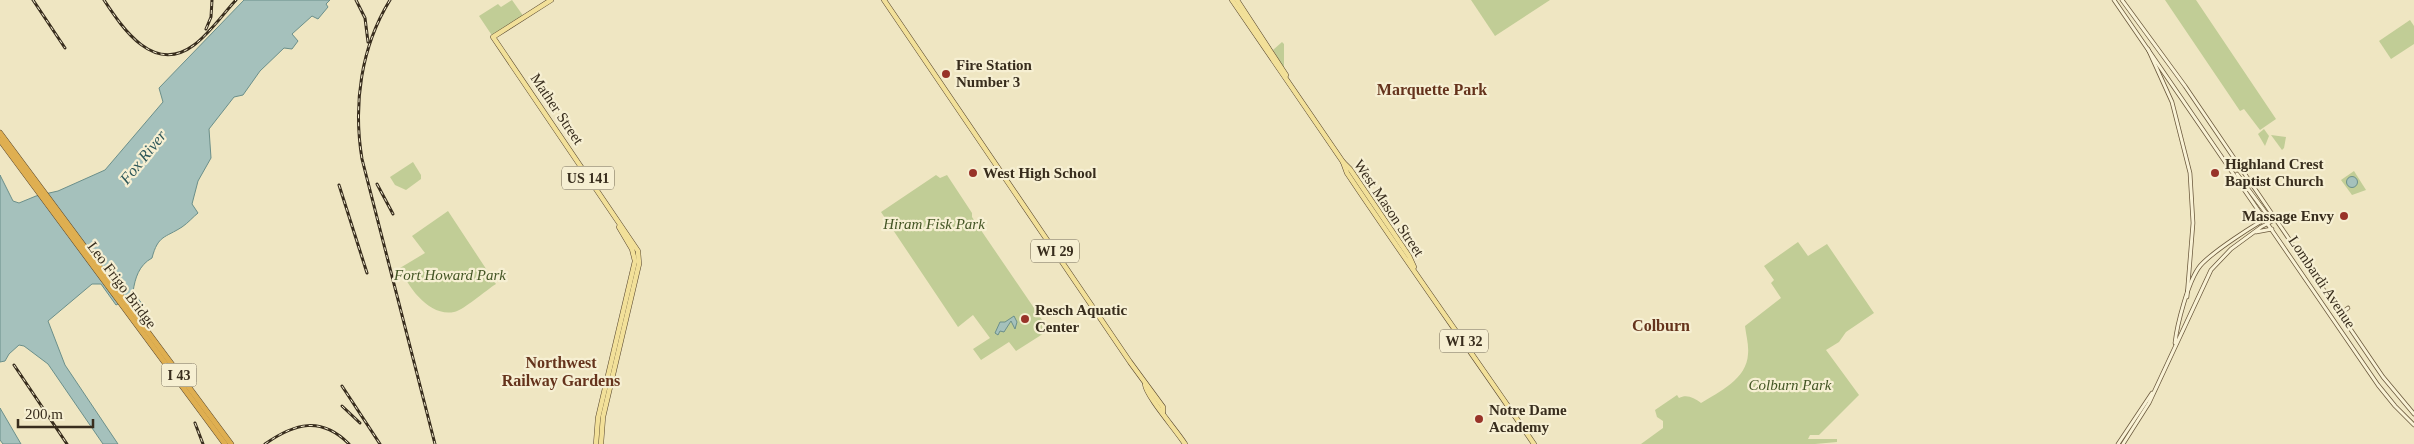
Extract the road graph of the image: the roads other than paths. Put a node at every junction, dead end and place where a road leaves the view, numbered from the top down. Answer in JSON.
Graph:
{"nodes":[{"id":1,"x":551,"y":0,"type":"edge"},
{"id":2,"x":884,"y":0,"type":"edge"},
{"id":3,"x":1232,"y":0,"type":"edge"},
{"id":4,"x":1237,"y":0,"type":"edge"},
{"id":5,"x":2114,"y":0,"type":"edge"},
{"id":6,"x":2122,"y":0,"type":"edge"},
{"id":7,"x":500,"y":33,"type":"junction"},
{"id":8,"x":498,"y":44,"type":"junction"},
{"id":9,"x":2147,"y":46,"type":"junction"},
{"id":10,"x":1287,"y":78,"type":"junction"},
{"id":11,"x":0,"y":133,"type":"edge"},
{"id":12,"x":0,"y":140,"type":"edge"},
{"id":13,"x":2269,"y":217,"type":"junction"},
{"id":14,"x":2276,"y":219,"type":"junction"},
{"id":15,"x":2268,"y":223,"type":"junction"},
{"id":16,"x":2272,"y":229,"type":"junction"},
{"id":17,"x":2253,"y":233,"type":"junction"},
{"id":18,"x":637,"y":261,"type":"junction"},
{"id":19,"x":2187,"y":298,"type":"junction"},
{"id":20,"x":2348,"y":308,"type":"dead end"},
{"id":21,"x":2337,"y":309,"type":"junction"},
{"id":22,"x":2344,"y":311,"type":"junction"},
{"id":23,"x":2343,"y":318,"type":"junction"},
{"id":24,"x":2175,"y":344,"type":"junction"},
{"id":25,"x":2153,"y":392,"type":"junction"},
{"id":26,"x":2414,"y":414,"type":"edge"},
{"id":27,"x":2414,"y":424,"type":"edge"},
{"id":28,"x":225,"y":444,"type":"edge"},
{"id":29,"x":231,"y":444,"type":"edge"},
{"id":30,"x":596,"y":444,"type":"edge"},
{"id":31,"x":601,"y":444,"type":"edge"},
{"id":32,"x":1186,"y":444,"type":"edge"},
{"id":33,"x":1534,"y":444,"type":"edge"},
{"id":34,"x":2118,"y":444,"type":"edge"},
{"id":35,"x":2123,"y":444,"type":"edge"}],
"edges":[{"from":1,"to":7,"type":"main road","number":"US 141"},
{"from":2,"to":32,"type":"main road","number":"WI 29"},
{"from":3,"to":10,"type":"main road","name":"West Mason Street","number":"WI 32"},
{"from":4,"to":10,"type":"main road","name":"West Mason Street","number":"WI 32"},
{"from":5,"to":9,"type":"main road","name":"Lombardi Avenue"},
{"from":6,"to":13,"type":"main road","name":"Lombardi Avenue"},
{"from":7,"to":8,"type":"main road"},
{"from":7,"to":8,"type":"main road","name":"Mather Street","number":"US 141"},
{"from":8,"to":18,"type":"main road","name":"Mather Street","number":"US 141"},
{"from":9,"to":13,"type":"main road","name":"Lombardi Avenue"},
{"from":9,"to":19,"type":"main road"},
{"from":10,"to":33,"type":"main road","name":"West Mason Street","number":"WI 32"},
{"from":11,"to":29,"type":"highway","number":"I 43"},
{"from":12,"to":28,"type":"highway","name":"Leo Frigo Bridge","number":"I 43"},
{"from":13,"to":14,"type":"main road"},
{"from":13,"to":15,"type":"main road","name":"Lombardi Avenue"},
{"from":13,"to":19,"type":"main road"},
{"from":14,"to":15,"type":"main road"},
{"from":14,"to":21,"type":"main road","name":"Lombardi Avenue"},
{"from":15,"to":16,"type":"main road","name":"Lombardi Avenue"},
{"from":15,"to":17,"type":"main road"},
{"from":16,"to":17,"type":"main road"},
{"from":16,"to":27,"type":"main road","name":"Lombardi Avenue"},
{"from":17,"to":24,"type":"main road"},
{"from":18,"to":30,"type":"main road"},
{"from":18,"to":31,"type":"main road"},
{"from":19,"to":24,"type":"main road"},
{"from":20,"to":22,"type":"main road"},
{"from":21,"to":22,"type":"main road"},
{"from":21,"to":23,"type":"main road","name":"Lombardi Avenue"},
{"from":22,"to":23,"type":"main road"},
{"from":23,"to":26,"type":"main road","name":"Lombardi Avenue"},
{"from":24,"to":25,"type":"main road"},
{"from":25,"to":34,"type":"main road"},
{"from":25,"to":35,"type":"main road"}]}
